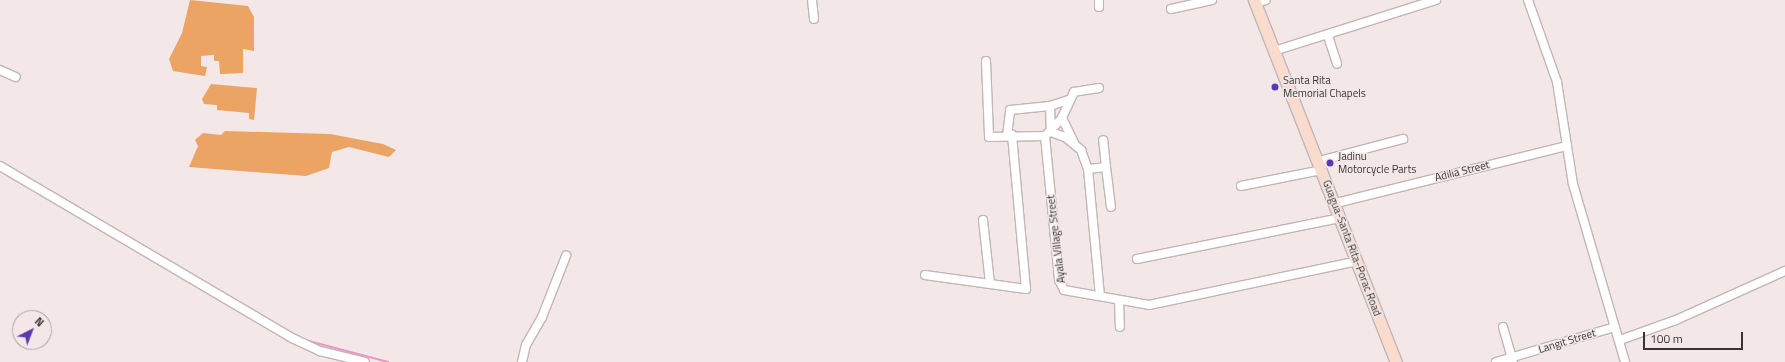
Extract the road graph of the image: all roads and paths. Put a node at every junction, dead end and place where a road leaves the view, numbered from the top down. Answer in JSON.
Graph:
{"nodes":[{"id":1,"x":812,"y":0,"type":"edge"},
{"id":2,"x":1212,"y":0,"type":"edge"},
{"id":3,"x":1436,"y":0,"type":"edge"},
{"id":4,"x":1528,"y":0,"type":"edge"},
{"id":5,"x":1258,"y":1,"type":"edge"},
{"id":6,"x":1171,"y":9,"type":"dead end"},
{"id":7,"x":814,"y":19,"type":"dead end"},
{"id":8,"x":1328,"y":36,"type":"junction"},
{"id":9,"x":1274,"y":51,"type":"junction"},
{"id":10,"x":986,"y":61,"type":"dead end"},
{"id":11,"x":1337,"y":64,"type":"dead end"},
{"id":12,"x":0,"y":70,"type":"edge"},
{"id":13,"x":16,"y":77,"type":"dead end"},
{"id":14,"x":1099,"y":88,"type":"dead end"},
{"id":15,"x":1069,"y":100,"type":"junction"},
{"id":16,"x":1050,"y":106,"type":"junction"},
{"id":17,"x":1062,"y":118,"type":"junction"},
{"id":18,"x":1048,"y":134,"type":"junction"},
{"id":19,"x":1009,"y":136,"type":"junction"},
{"id":20,"x":1402,"y":139,"type":"dead end"},
{"id":21,"x":1103,"y":140,"type":"dead end"},
{"id":22,"x":1075,"y":144,"type":"junction"},
{"id":23,"x":1566,"y":146,"type":"junction"},
{"id":24,"x":1321,"y":165,"type":"junction"},
{"id":25,"x":0,"y":166,"type":"edge"},
{"id":26,"x":1106,"y":167,"type":"junction"},
{"id":27,"x":1088,"y":169,"type":"junction"},
{"id":28,"x":1241,"y":186,"type":"dead end"},
{"id":29,"x":1336,"y":203,"type":"junction"},
{"id":30,"x":1111,"y":207,"type":"dead end"},
{"id":31,"x":1341,"y":218,"type":"junction"},
{"id":32,"x":983,"y":220,"type":"dead end"},
{"id":33,"x":566,"y":256,"type":"dead end"},
{"id":34,"x":1137,"y":259,"type":"dead end"},
{"id":35,"x":1357,"y":261,"type":"junction"},
{"id":36,"x":1785,"y":271,"type":"edge"},
{"id":37,"x":925,"y":275,"type":"dead end"},
{"id":38,"x":990,"y":283,"type":"junction"},
{"id":39,"x":1100,"y":295,"type":"junction"},
{"id":40,"x":1119,"y":301,"type":"junction"},
{"id":41,"x":1120,"y":326,"type":"dead end"},
{"id":42,"x":1615,"y":326,"type":"junction"},
{"id":43,"x":1503,"y":327,"type":"dead end"},
{"id":44,"x":1620,"y":340,"type":"junction"},
{"id":45,"x":1513,"y":360,"type":"edge"},
{"id":46,"x":365,"y":362,"type":"edge"},
{"id":47,"x":522,"y":362,"type":"edge"},
{"id":48,"x":1396,"y":362,"type":"edge"},
{"id":49,"x":1496,"y":362,"type":"edge"},
{"id":50,"x":1625,"y":362,"type":"edge"}],
"edges":[{"from":1,"to":7,"type":"street"},
{"from":2,"to":6,"type":"street"},
{"from":3,"to":8,"type":"street"},
{"from":4,"to":23,"type":"street"},
{"from":5,"to":9,"type":"main road","name":"Guagua-Santa Rita-Porac Road"},
{"from":8,"to":9,"type":"street"},
{"from":8,"to":11,"type":"street"},
{"from":9,"to":24,"type":"main road","name":"Guagua-Santa Rita-Porac Road"},
{"from":10,"to":19,"type":"street"},
{"from":12,"to":13,"type":"street"},
{"from":14,"to":15,"type":"street"},
{"from":15,"to":16,"type":"street"},
{"from":15,"to":17,"type":"street"},
{"from":16,"to":18,"type":"street","name":"Ayala Village Street"},
{"from":16,"to":19,"type":"street"},
{"from":17,"to":18,"type":"street"},
{"from":17,"to":22,"type":"street"},
{"from":18,"to":19,"type":"street"},
{"from":18,"to":22,"type":"street"},
{"from":18,"to":39,"type":"street","name":"Ayala Village Street"},
{"from":19,"to":38,"type":"street"},
{"from":20,"to":24,"type":"street"},
{"from":21,"to":26,"type":"street"},
{"from":22,"to":27,"type":"street"},
{"from":23,"to":29,"type":"street","name":"Adilia Street"},
{"from":23,"to":42,"type":"street"},
{"from":24,"to":28,"type":"street"},
{"from":24,"to":29,"type":"main road","name":"Guagua-Santa Rita-Porac Road"},
{"from":25,"to":46,"type":"street"},
{"from":26,"to":27,"type":"street"},
{"from":26,"to":30,"type":"street"},
{"from":27,"to":39,"type":"street"},
{"from":29,"to":31,"type":"main road","name":"Guagua-Santa Rita-Porac Road"},
{"from":31,"to":34,"type":"street"},
{"from":31,"to":35,"type":"main road","name":"Guagua-Santa Rita-Porac Road"},
{"from":32,"to":38,"type":"street"},
{"from":33,"to":47,"type":"street"},
{"from":35,"to":40,"type":"street","name":"Ayala Village Street"},
{"from":35,"to":48,"type":"main road","name":"Guagua-Santa Rita-Porac Road"},
{"from":36,"to":44,"type":"street"},
{"from":37,"to":38,"type":"street"},
{"from":39,"to":40,"type":"street","name":"Ayala Village Street"},
{"from":40,"to":41,"type":"street"},
{"from":42,"to":44,"type":"street"},
{"from":42,"to":45,"type":"street","name":"Langit Street"},
{"from":43,"to":45,"type":"street"},
{"from":44,"to":50,"type":"street"},
{"from":45,"to":49,"type":"street","name":"Langit Street"}]}
